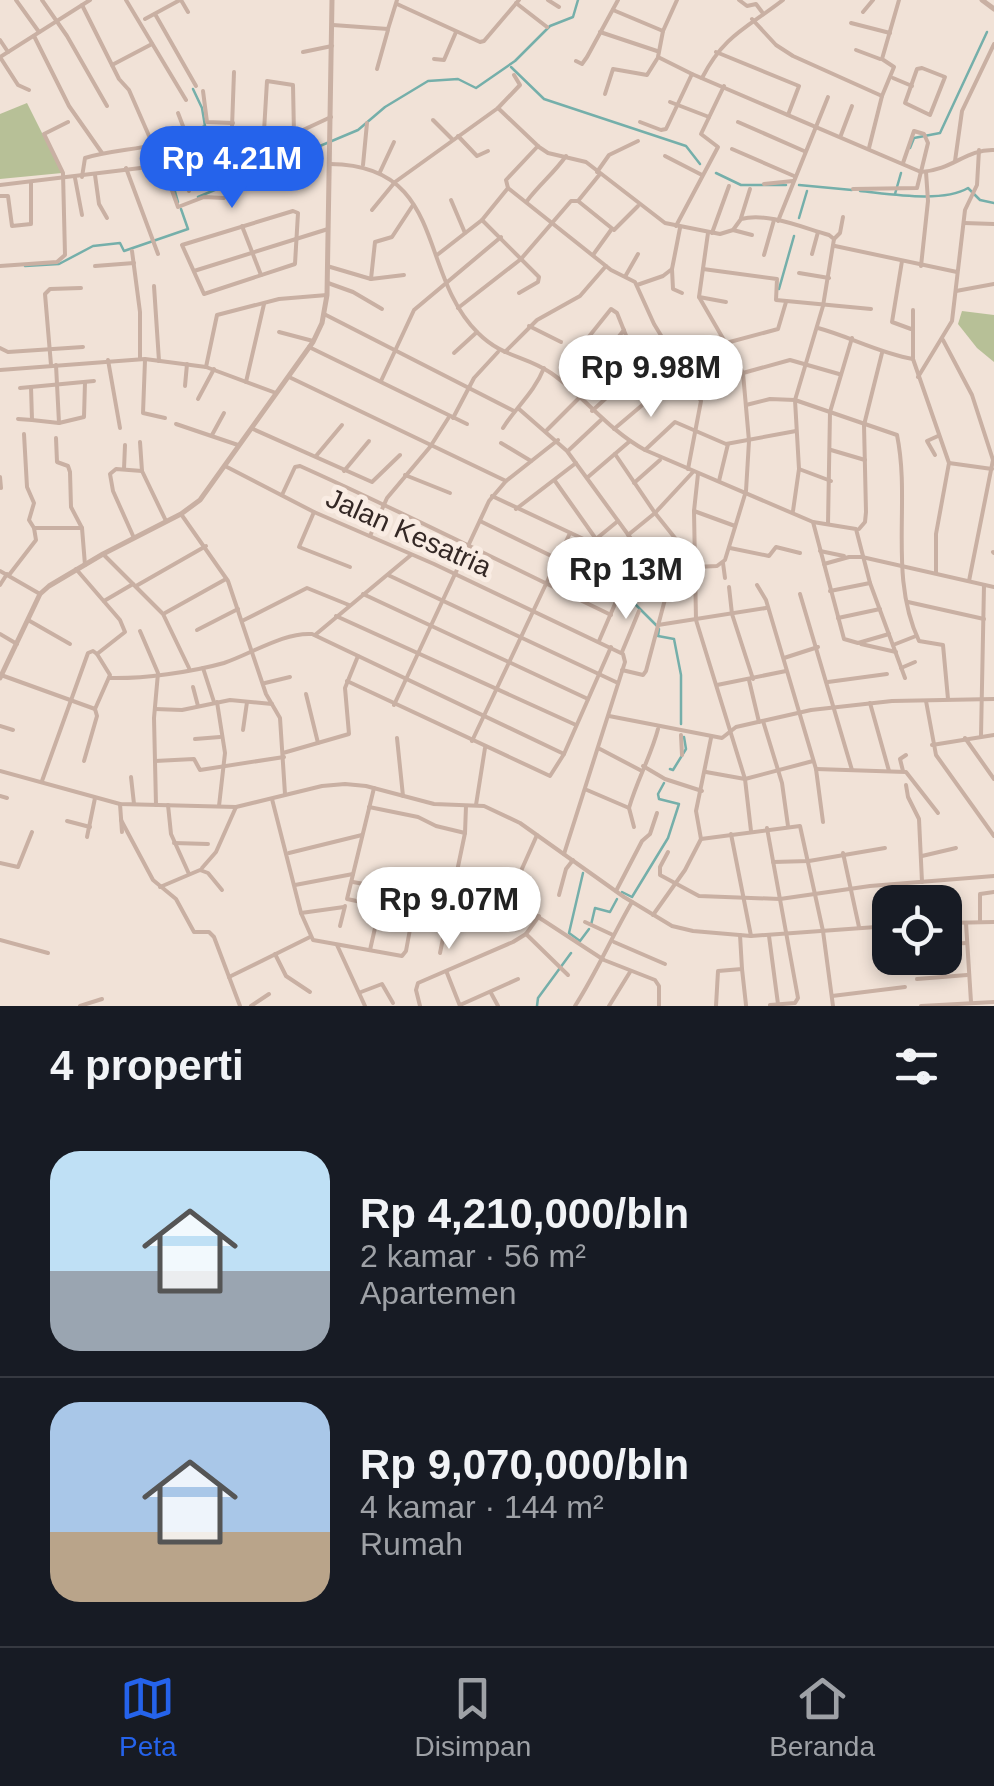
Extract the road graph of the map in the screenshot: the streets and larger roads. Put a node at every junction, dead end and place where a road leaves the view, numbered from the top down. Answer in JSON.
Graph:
{"nodes":[{"id":1,"x":16,"y":0,"type":"edge"},
{"id":2,"x":42,"y":0,"type":"edge"},
{"id":3,"x":90,"y":0,"type":"edge"},
{"id":4,"x":126,"y":0,"type":"edge"},
{"id":5,"x":180,"y":0,"type":"edge"},
{"id":6,"x":332,"y":0,"type":"edge"},
{"id":7,"x":548,"y":0,"type":"edge"},
{"id":8,"x":618,"y":0,"type":"edge"},
{"id":9,"x":676,"y":0,"type":"edge"},
{"id":10,"x":739,"y":0,"type":"edge"},
{"id":11,"x":783,"y":0,"type":"edge"},
{"id":12,"x":873,"y":0,"type":"edge"},
{"id":13,"x":900,"y":0,"type":"edge"},
{"id":14,"x":982,"y":0,"type":"edge"},
{"id":15,"x":397,"y":2,"type":"edge"},
{"id":16,"x":517,"y":2,"type":"edge"},
{"id":17,"x":82,"y":6,"type":"junction"},
{"id":18,"x":559,"y":7,"type":"dead end"},
{"id":19,"x":994,"y":9,"type":"edge"},
{"id":20,"x":613,"y":10,"type":"junction"},
{"id":21,"x":188,"y":12,"type":"dead end"},
{"id":22,"x":863,"y":12,"type":"dead end"},
{"id":23,"x":763,"y":13,"type":"junction"},
{"id":24,"x":155,"y":14,"type":"junction"},
{"id":25,"x":146,"y":18,"type":"dead end"},
{"id":26,"x":57,"y":20,"type":"junction"},
{"id":27,"x":752,"y":20,"type":"junction"},
{"id":28,"x":851,"y":23,"type":"dead end"},
{"id":29,"x":332,"y":25,"type":"junction"},
{"id":30,"x":547,"y":27,"type":"dead end"},
{"id":31,"x":388,"y":29,"type":"junction"},
{"id":32,"x":456,"y":31,"type":"junction"},
{"id":33,"x":664,"y":31,"type":"junction"},
{"id":34,"x":600,"y":32,"type":"junction"},
{"id":35,"x":890,"y":33,"type":"junction"},
{"id":36,"x":37,"y":34,"type":"junction"},
{"id":37,"x":0,"y":40,"type":"edge"},
{"id":38,"x":152,"y":44,"type":"junction"},
{"id":39,"x":994,"y":44,"type":"edge"},
{"id":40,"x":332,"y":46,"type":"junction"},
{"id":41,"x":856,"y":50,"type":"dead end"},
{"id":42,"x":8,"y":52,"type":"junction"},
{"id":43,"x":303,"y":52,"type":"dead end"},
{"id":44,"x":716,"y":52,"type":"junction"},
{"id":45,"x":658,"y":54,"type":"junction"},
{"id":46,"x":0,"y":57,"type":"edge"},
{"id":47,"x":434,"y":59,"type":"dead end"},
{"id":48,"x":882,"y":59,"type":"junction"},
{"id":49,"x":576,"y":60,"type":"dead end"},
{"id":50,"x":112,"y":66,"type":"junction"},
{"id":51,"x":377,"y":69,"type":"dead end"},
{"id":52,"x":234,"y":72,"type":"dead end"},
{"id":53,"x":692,"y":74,"type":"junction"},
{"id":54,"x":514,"y":75,"type":"dead end"},
{"id":55,"x":892,"y":77,"type":"junction"},
{"id":56,"x":702,"y":78,"type":"junction"},
{"id":57,"x":196,"y":86,"type":"dead end"},
{"id":58,"x":724,"y":86,"type":"junction"},
{"id":59,"x":912,"y":86,"type":"junction"},
{"id":60,"x":29,"y":90,"type":"dead end"},
{"id":61,"x":202,"y":90,"type":"dead end"},
{"id":62,"x":605,"y":94,"type":"dead end"},
{"id":63,"x":828,"y":96,"type":"dead end"},
{"id":64,"x":882,"y":96,"type":"junction"},
{"id":65,"x":186,"y":100,"type":"dead end"},
{"id":66,"x":670,"y":102,"type":"dead end"},
{"id":67,"x":678,"y":105,"type":"junction"},
{"id":68,"x":107,"y":106,"type":"dead end"},
{"id":69,"x":852,"y":106,"type":"dead end"},
{"id":70,"x":498,"y":108,"type":"junction"},
{"id":71,"x":178,"y":113,"type":"dead end"},
{"id":72,"x":788,"y":115,"type":"junction"},
{"id":73,"x":709,"y":117,"type":"junction"},
{"id":74,"x":331,"y":118,"type":"junction"},
{"id":75,"x":434,"y":120,"type":"dead end"},
{"id":76,"x":68,"y":122,"type":"dead end"},
{"id":77,"x":640,"y":122,"type":"dead end"},
{"id":78,"x":738,"y":122,"type":"dead end"},
{"id":79,"x":233,"y":123,"type":"junction"},
{"id":80,"x":367,"y":124,"type":"dead end"},
{"id":81,"x":814,"y":125,"type":"junction"},
{"id":82,"x":903,"y":125,"type":"dead end"},
{"id":83,"x":914,"y":131,"type":"junction"},
{"id":84,"x":294,"y":135,"type":"junction"},
{"id":85,"x":841,"y":135,"type":"junction"},
{"id":86,"x":455,"y":138,"type":"junction"},
{"id":87,"x":638,"y":140,"type":"dead end"},
{"id":88,"x":394,"y":142,"type":"dead end"},
{"id":89,"x":153,"y":145,"type":"junction"},
{"id":90,"x":538,"y":146,"type":"junction"},
{"id":91,"x":869,"y":148,"type":"junction"},
{"id":92,"x":732,"y":149,"type":"dead end"},
{"id":93,"x":979,"y":149,"type":"junction"},
{"id":94,"x":263,"y":150,"type":"junction"},
{"id":95,"x":994,"y":150,"type":"edge"},
{"id":96,"x":488,"y":151,"type":"dead end"},
{"id":97,"x":804,"y":151,"type":"junction"},
{"id":98,"x":102,"y":152,"type":"junction"},
{"id":99,"x":231,"y":155,"type":"junction"},
{"id":100,"x":566,"y":156,"type":"junction"},
{"id":101,"x":665,"y":156,"type":"dead end"},
{"id":102,"x":237,"y":160,"type":"junction"},
{"id":103,"x":181,"y":162,"type":"junction"},
{"id":104,"x":190,"y":162,"type":"junction"},
{"id":105,"x":166,"y":163,"type":"junction"},
{"id":106,"x":330,"y":164,"type":"junction"},
{"id":107,"x":902,"y":164,"type":"junction"},
{"id":108,"x":956,"y":164,"type":"junction"},
{"id":109,"x":363,"y":166,"type":"junction"},
{"id":110,"x":126,"y":168,"type":"junction"},
{"id":111,"x":380,"y":172,"type":"junction"},
{"id":112,"x":924,"y":172,"type":"junction"},
{"id":113,"x":598,"y":173,"type":"junction"},
{"id":114,"x":95,"y":175,"type":"junction"},
{"id":115,"x":702,"y":175,"type":"junction"},
{"id":116,"x":82,"y":177,"type":"junction"},
{"id":117,"x":75,"y":178,"type":"junction"},
{"id":118,"x":794,"y":178,"type":"junction"},
{"id":119,"x":64,"y":179,"type":"junction"},
{"id":120,"x":31,"y":182,"type":"junction"},
{"id":121,"x":395,"y":182,"type":"junction"},
{"id":122,"x":764,"y":184,"type":"dead end"},
{"id":123,"x":0,"y":185,"type":"edge"},
{"id":124,"x":729,"y":186,"type":"dead end"},
{"id":125,"x":508,"y":188,"type":"junction"},
{"id":126,"x":750,"y":189,"type":"dead end"},
{"id":127,"x":853,"y":189,"type":"dead end"},
{"id":128,"x":190,"y":191,"type":"dead end"},
{"id":129,"x":0,"y":196,"type":"edge"},
{"id":130,"x":224,"y":198,"type":"dead end"},
{"id":131,"x":451,"y":200,"type":"dead end"},
{"id":132,"x":526,"y":202,"type":"junction"},
{"id":133,"x":578,"y":202,"type":"junction"},
{"id":134,"x":638,"y":205,"type":"junction"},
{"id":135,"x":412,"y":206,"type":"junction"},
{"id":136,"x":372,"y":210,"type":"dead end"},
{"id":137,"x":82,"y":216,"type":"dead end"},
{"id":138,"x":843,"y":217,"type":"dead end"},
{"id":139,"x":107,"y":218,"type":"dead end"},
{"id":140,"x":482,"y":220,"type":"junction"},
{"id":141,"x":741,"y":220,"type":"junction"},
{"id":142,"x":776,"y":220,"type":"junction"},
{"id":143,"x":964,"y":222,"type":"junction"},
{"id":144,"x":552,"y":224,"type":"junction"},
{"id":145,"x":994,"y":224,"type":"edge"},
{"id":146,"x":242,"y":226,"type":"junction"},
{"id":147,"x":678,"y":228,"type":"junction"},
{"id":148,"x":328,"y":229,"type":"junction"},
{"id":149,"x":612,"y":229,"type":"junction"},
{"id":150,"x":733,"y":230,"type":"junction"},
{"id":151,"x":818,"y":232,"type":"junction"},
{"id":152,"x":710,"y":233,"type":"junction"},
{"id":153,"x":465,"y":234,"type":"junction"},
{"id":154,"x":752,"y":235,"type":"dead end"},
{"id":155,"x":501,"y":236,"type":"junction"},
{"id":156,"x":297,"y":237,"type":"junction"},
{"id":157,"x":834,"y":242,"type":"junction"},
{"id":158,"x":132,"y":250,"type":"dead end"},
{"id":159,"x":252,"y":251,"type":"junction"},
{"id":160,"x":158,"y":254,"type":"dead end"},
{"id":161,"x":437,"y":254,"type":"junction"},
{"id":162,"x":593,"y":254,"type":"junction"},
{"id":163,"x":638,"y":254,"type":"dead end"},
{"id":164,"x":812,"y":254,"type":"dead end"},
{"id":165,"x":764,"y":255,"type":"dead end"},
{"id":166,"x":521,"y":259,"type":"junction"},
{"id":167,"x":902,"y":261,"type":"junction"},
{"id":168,"x":134,"y":263,"type":"junction"},
{"id":169,"x":0,"y":266,"type":"edge"},
{"id":170,"x":94,"y":266,"type":"dead end"},
{"id":171,"x":328,"y":266,"type":"junction"},
{"id":172,"x":606,"y":266,"type":"junction"},
{"id":173,"x":921,"y":266,"type":"junction"},
{"id":174,"x":703,"y":268,"type":"junction"},
{"id":175,"x":672,"y":269,"type":"junction"},
{"id":176,"x":193,"y":271,"type":"junction"},
{"id":177,"x":957,"y":272,"type":"junction"},
{"id":178,"x":799,"y":273,"type":"dead end"},
{"id":179,"x":261,"y":275,"type":"junction"},
{"id":180,"x":404,"y":275,"type":"dead end"},
{"id":181,"x":626,"y":275,"type":"junction"},
{"id":182,"x":829,"y":278,"type":"junction"},
{"id":183,"x":371,"y":279,"type":"junction"},
{"id":184,"x":327,"y":283,"type":"junction"},
{"id":185,"x":448,"y":283,"type":"junction"},
{"id":186,"x":994,"y":284,"type":"edge"},
{"id":187,"x":637,"y":285,"type":"junction"},
{"id":188,"x":154,"y":286,"type":"dead end"},
{"id":189,"x":82,"y":288,"type":"dead end"},
{"id":190,"x":956,"y":291,"type":"junction"},
{"id":191,"x":518,"y":293,"type":"dead end"},
{"id":192,"x":682,"y":293,"type":"dead end"},
{"id":193,"x":327,"y":296,"type":"junction"},
{"id":194,"x":699,"y":297,"type":"junction"},
{"id":195,"x":265,"y":302,"type":"junction"},
{"id":196,"x":726,"y":302,"type":"dead end"},
{"id":197,"x":786,"y":302,"type":"junction"},
{"id":198,"x":823,"y":306,"type":"junction"},
{"id":199,"x":458,"y":308,"type":"junction"},
{"id":200,"x":382,"y":309,"type":"dead end"},
{"id":201,"x":871,"y":309,"type":"dead end"},
{"id":202,"x":913,"y":310,"type":"dead end"},
{"id":203,"x":324,"y":314,"type":"junction"},
{"id":204,"x":530,"y":326,"type":"junction"},
{"id":205,"x":817,"y":328,"type":"junction"},
{"id":206,"x":911,"y":329,"type":"junction"},
{"id":207,"x":624,"y":330,"type":"junction"},
{"id":208,"x":279,"y":332,"type":"dead end"},
{"id":209,"x":477,"y":332,"type":"junction"},
{"id":210,"x":852,"y":338,"type":"junction"},
{"id":211,"x":943,"y":340,"type":"junction"},
{"id":212,"x":561,"y":342,"type":"dead end"},
{"id":213,"x":726,"y":343,"type":"junction"},
{"id":214,"x":311,"y":344,"type":"junction"},
{"id":215,"x":83,"y":346,"type":"dead end"},
{"id":216,"x":0,"y":348,"type":"edge"},
{"id":217,"x":50,"y":350,"type":"junction"},
{"id":218,"x":396,"y":351,"type":"junction"},
{"id":219,"x":454,"y":352,"type":"dead end"},
{"id":220,"x":501,"y":352,"type":"junction"},
{"id":221,"x":882,"y":353,"type":"junction"},
{"id":222,"x":735,"y":357,"type":"junction"},
{"id":223,"x":635,"y":358,"type":"junction"},
{"id":224,"x":142,"y":359,"type":"junction"},
{"id":225,"x":913,"y":359,"type":"junction"},
{"id":226,"x":108,"y":360,"type":"junction"},
{"id":227,"x":159,"y":361,"type":"junction"},
{"id":228,"x":187,"y":364,"type":"junction"},
{"id":229,"x":807,"y":364,"type":"junction"},
{"id":230,"x":54,"y":365,"type":"junction"},
{"id":231,"x":206,"y":367,"type":"junction"},
{"id":232,"x":544,"y":368,"type":"junction"},
{"id":233,"x":639,"y":368,"type":"junction"},
{"id":234,"x":214,"y":369,"type":"junction"},
{"id":235,"x":0,"y":370,"type":"edge"},
{"id":236,"x":685,"y":372,"type":"junction"},
{"id":237,"x":743,"y":372,"type":"junction"},
{"id":238,"x":841,"y":375,"type":"junction"},
{"id":239,"x":587,"y":376,"type":"junction"},
{"id":240,"x":918,"y":376,"type":"junction"},
{"id":241,"x":288,"y":377,"type":"junction"},
{"id":242,"x":94,"y":381,"type":"dead end"},
{"id":243,"x":381,"y":381,"type":"junction"},
{"id":244,"x":84,"y":382,"type":"junction"},
{"id":245,"x":246,"y":382,"type":"junction"},
{"id":246,"x":57,"y":385,"type":"junction"},
{"id":247,"x":666,"y":385,"type":"dead end"},
{"id":248,"x":185,"y":386,"type":"dead end"},
{"id":249,"x":31,"y":387,"type":"junction"},
{"id":250,"x":469,"y":387,"type":"junction"},
{"id":251,"x":20,"y":388,"type":"dead end"},
{"id":252,"x":616,"y":390,"type":"junction"},
{"id":253,"x":658,"y":391,"type":"junction"},
{"id":254,"x":276,"y":393,"type":"junction"},
{"id":255,"x":609,"y":396,"type":"junction"},
{"id":256,"x":579,"y":398,"type":"junction"},
{"id":257,"x":198,"y":400,"type":"dead end"},
{"id":258,"x":796,"y":400,"type":"junction"},
{"id":259,"x":746,"y":406,"type":"junction"},
{"id":260,"x":517,"y":410,"type":"junction"},
{"id":261,"x":592,"y":411,"type":"junction"},
{"id":262,"x":830,"y":412,"type":"junction"},
{"id":263,"x":224,"y":413,"type":"dead end"},
{"id":264,"x":451,"y":417,"type":"junction"},
{"id":265,"x":165,"y":418,"type":"dead end"},
{"id":266,"x":602,"y":419,"type":"junction"},
{"id":267,"x":18,"y":420,"type":"dead end"},
{"id":268,"x":32,"y":420,"type":"junction"},
{"id":269,"x":60,"y":422,"type":"junction"},
{"id":270,"x":176,"y":424,"type":"dead end"},
{"id":271,"x":467,"y":424,"type":"dead end"},
{"id":272,"x":342,"y":425,"type":"dead end"},
{"id":273,"x":864,"y":425,"type":"junction"},
{"id":274,"x":120,"y":428,"type":"dead end"},
{"id":275,"x":503,"y":428,"type":"dead end"},
{"id":276,"x":253,"y":429,"type":"junction"},
{"id":277,"x":614,"y":429,"type":"junction"},
{"id":278,"x":796,"y":430,"type":"junction"},
{"id":279,"x":546,"y":431,"type":"junction"},
{"id":280,"x":694,"y":433,"type":"junction"},
{"id":281,"x":24,"y":434,"type":"dead end"},
{"id":282,"x":211,"y":436,"type":"junction"},
{"id":283,"x":938,"y":436,"type":"junction"},
{"id":284,"x":56,"y":438,"type":"dead end"},
{"id":285,"x":558,"y":440,"type":"junction"},
{"id":286,"x":370,"y":441,"type":"dead end"},
{"id":287,"x":630,"y":441,"type":"junction"},
{"id":288,"x":749,"y":441,"type":"junction"},
{"id":289,"x":140,"y":442,"type":"dead end"},
{"id":290,"x":501,"y":443,"type":"dead end"},
{"id":291,"x":125,"y":444,"type":"dead end"},
{"id":292,"x":728,"y":444,"type":"junction"},
{"id":293,"x":241,"y":446,"type":"junction"},
{"id":294,"x":430,"y":447,"type":"junction"},
{"id":295,"x":569,"y":450,"type":"dead end"},
{"id":296,"x":645,"y":450,"type":"junction"},
{"id":297,"x":830,"y":450,"type":"junction"},
{"id":298,"x":615,"y":454,"type":"junction"},
{"id":299,"x":400,"y":455,"type":"dead end"},
{"id":300,"x":934,"y":455,"type":"dead end"},
{"id":301,"x":314,"y":458,"type":"junction"},
{"id":302,"x":662,"y":458,"type":"junction"},
{"id":303,"x":865,"y":460,"type":"junction"},
{"id":304,"x":531,"y":461,"type":"junction"},
{"id":305,"x":576,"y":463,"type":"junction"},
{"id":306,"x":949,"y":463,"type":"junction"},
{"id":307,"x":225,"y":466,"type":"junction"},
{"id":308,"x":992,"y":468,"type":"edge"},
{"id":309,"x":124,"y":469,"type":"junction"},
{"id":310,"x":800,"y":469,"type":"junction"},
{"id":311,"x":142,"y":471,"type":"junction"},
{"id":312,"x":344,"y":471,"type":"junction"},
{"id":313,"x":693,"y":472,"type":"junction"},
{"id":314,"x":405,"y":475,"type":"junction"},
{"id":315,"x":0,"y":477,"type":"edge"},
{"id":316,"x":587,"y":478,"type":"junction"},
{"id":317,"x":506,"y":481,"type":"junction"},
{"id":318,"x":831,"y":481,"type":"junction"},
{"id":319,"x":555,"y":482,"type":"junction"},
{"id":320,"x":718,"y":482,"type":"junction"},
{"id":321,"x":634,"y":483,"type":"junction"},
{"id":322,"x":1,"y":488,"type":"edge"},
{"id":323,"x":746,"y":491,"type":"junction"},
{"id":324,"x":450,"y":493,"type":"dead end"},
{"id":325,"x":282,"y":495,"type":"junction"},
{"id":326,"x":492,"y":496,"type":"junction"},
{"id":327,"x":384,"y":504,"type":"junction"},
{"id":328,"x":516,"y":509,"type":"junction"},
{"id":329,"x":694,"y":510,"type":"junction"},
{"id":330,"x":314,"y":512,"type":"junction"},
{"id":331,"x":655,"y":513,"type":"junction"},
{"id":332,"x":793,"y":513,"type":"junction"},
{"id":333,"x":182,"y":514,"type":"junction"},
{"id":334,"x":480,"y":521,"type":"junction"},
{"id":335,"x":618,"y":521,"type":"junction"},
{"id":336,"x":167,"y":522,"type":"junction"},
{"id":337,"x":812,"y":522,"type":"junction"},
{"id":338,"x":828,"y":524,"type":"junction"},
{"id":339,"x":735,"y":526,"type":"junction"},
{"id":340,"x":34,"y":528,"type":"junction"},
{"id":341,"x":82,"y":528,"type":"junction"},
{"id":342,"x":857,"y":530,"type":"junction"},
{"id":343,"x":570,"y":533,"type":"junction"},
{"id":344,"x":628,"y":535,"type":"junction"},
{"id":345,"x":370,"y":536,"type":"junction"},
{"id":346,"x":134,"y":538,"type":"junction"},
{"id":347,"x":594,"y":541,"type":"junction"},
{"id":348,"x":206,"y":546,"type":"junction"},
{"id":349,"x":468,"y":547,"type":"junction"},
{"id":350,"x":730,"y":548,"type":"junction"},
{"id":351,"x":820,"y":551,"type":"junction"},
{"id":352,"x":800,"y":553,"type":"dead end"},
{"id":353,"x":104,"y":554,"type":"junction"},
{"id":354,"x":411,"y":556,"type":"junction"},
{"id":355,"x":849,"y":557,"type":"junction"},
{"id":356,"x":862,"y":557,"type":"junction"},
{"id":357,"x":559,"y":559,"type":"junction"},
{"id":358,"x":722,"y":563,"type":"junction"},
{"id":359,"x":85,"y":564,"type":"junction"},
{"id":360,"x":824,"y":564,"type":"junction"},
{"id":361,"x":695,"y":565,"type":"junction"},
{"id":362,"x":900,"y":566,"type":"junction"},
{"id":363,"x":350,"y":567,"type":"dead end"},
{"id":364,"x":76,"y":569,"type":"junction"},
{"id":365,"x":579,"y":570,"type":"junction"},
{"id":366,"x":936,"y":573,"type":"junction"},
{"id":367,"x":5,"y":574,"type":"edge"},
{"id":368,"x":456,"y":574,"type":"junction"},
{"id":369,"x":388,"y":575,"type":"junction"},
{"id":370,"x":725,"y":578,"type":"dead end"},
{"id":371,"x":226,"y":579,"type":"junction"},
{"id":372,"x":969,"y":581,"type":"junction"},
{"id":373,"x":870,"y":583,"type":"junction"},
{"id":374,"x":547,"y":584,"type":"junction"},
{"id":375,"x":628,"y":584,"type":"junction"},
{"id":376,"x":0,"y":585,"type":"edge"},
{"id":377,"x":134,"y":585,"type":"junction"},
{"id":378,"x":758,"y":585,"type":"dead end"},
{"id":379,"x":984,"y":585,"type":"junction"},
{"id":380,"x":729,"y":587,"type":"dead end"},
{"id":381,"x":994,"y":587,"type":"edge"},
{"id":382,"x":668,"y":588,"type":"dead end"},
{"id":383,"x":622,"y":590,"type":"junction"},
{"id":384,"x":830,"y":591,"type":"junction"},
{"id":385,"x":40,"y":594,"type":"junction"},
{"id":386,"x":364,"y":594,"type":"junction"},
{"id":387,"x":800,"y":594,"type":"dead end"},
{"id":388,"x":444,"y":600,"type":"junction"},
{"id":389,"x":104,"y":601,"type":"junction"},
{"id":390,"x":908,"y":602,"type":"junction"},
{"id":391,"x":349,"y":605,"type":"junction"},
{"id":392,"x":768,"y":608,"type":"junction"},
{"id":393,"x":880,"y":609,"type":"junction"},
{"id":394,"x":238,"y":610,"type":"junction"},
{"id":395,"x":638,"y":610,"type":"dead end"},
{"id":396,"x":534,"y":611,"type":"junction"},
{"id":397,"x":163,"y":614,"type":"junction"},
{"id":398,"x":732,"y":614,"type":"junction"},
{"id":399,"x":611,"y":615,"type":"junction"},
{"id":400,"x":336,"y":616,"type":"junction"},
{"id":401,"x":838,"y":618,"type":"junction"},
{"id":402,"x":984,"y":619,"type":"junction"},
{"id":403,"x":28,"y":620,"type":"junction"},
{"id":404,"x":696,"y":620,"type":"junction"},
{"id":405,"x":242,"y":621,"type":"junction"},
{"id":406,"x":658,"y":625,"type":"junction"},
{"id":407,"x":432,"y":626,"type":"junction"},
{"id":408,"x":196,"y":630,"type":"dead end"},
{"id":409,"x":140,"y":631,"type":"dead end"},
{"id":410,"x":0,"y":634,"type":"edge"},
{"id":411,"x":316,"y":634,"type":"junction"},
{"id":412,"x":889,"y":634,"type":"junction"},
{"id":413,"x":523,"y":636,"type":"junction"},
{"id":414,"x":916,"y":636,"type":"junction"},
{"id":415,"x":599,"y":642,"type":"junction"},
{"id":416,"x":858,"y":643,"type":"junction"},
{"id":417,"x":16,"y":644,"type":"junction"},
{"id":418,"x":70,"y":644,"type":"dead end"},
{"id":419,"x":611,"y":647,"type":"junction"},
{"id":420,"x":818,"y":647,"type":"junction"},
{"id":421,"x":894,"y":649,"type":"junction"},
{"id":422,"x":419,"y":652,"type":"junction"},
{"id":423,"x":622,"y":652,"type":"junction"},
{"id":424,"x":253,"y":653,"type":"junction"},
{"id":425,"x":97,"y":654,"type":"junction"},
{"id":426,"x":358,"y":656,"type":"junction"},
{"id":427,"x":783,"y":658,"type":"junction"},
{"id":428,"x":510,"y":662,"type":"junction"},
{"id":429,"x":914,"y":662,"type":"dead end"},
{"id":430,"x":204,"y":668,"type":"junction"},
{"id":431,"x":901,"y":668,"type":"junction"},
{"id":432,"x":189,"y":669,"type":"junction"},
{"id":433,"x":622,"y":670,"type":"junction"},
{"id":434,"x":786,"y":671,"type":"junction"},
{"id":435,"x":158,"y":673,"type":"junction"},
{"id":436,"x":600,"y":674,"type":"junction"},
{"id":437,"x":887,"y":674,"type":"dead end"},
{"id":438,"x":0,"y":676,"type":"edge"},
{"id":439,"x":290,"y":677,"type":"dead end"},
{"id":440,"x":109,"y":678,"type":"junction"},
{"id":441,"x":905,"y":678,"type":"dead end"},
{"id":442,"x":407,"y":679,"type":"junction"},
{"id":443,"x":751,"y":679,"type":"junction"},
{"id":444,"x":346,"y":682,"type":"junction"},
{"id":445,"x":827,"y":682,"type":"junction"},
{"id":446,"x":263,"y":683,"type":"junction"},
{"id":447,"x":618,"y":683,"type":"junction"},
{"id":448,"x":717,"y":685,"type":"junction"},
{"id":449,"x":193,"y":687,"type":"dead end"},
{"id":450,"x":496,"y":689,"type":"junction"},
{"id":451,"x":306,"y":694,"type":"dead end"},
{"id":452,"x":588,"y":699,"type":"junction"},
{"id":453,"x":948,"y":699,"type":"junction"},
{"id":454,"x":981,"y":699,"type":"junction"},
{"id":455,"x":994,"y":699,"type":"edge"},
{"id":456,"x":69,"y":700,"type":"junction"},
{"id":457,"x":926,"y":700,"type":"junction"},
{"id":458,"x":215,"y":702,"type":"junction"},
{"id":459,"x":248,"y":702,"type":"junction"},
{"id":460,"x":272,"y":704,"type":"junction"},
{"id":461,"x":870,"y":704,"type":"junction"},
{"id":462,"x":394,"y":705,"type":"junction"},
{"id":463,"x":198,"y":707,"type":"junction"},
{"id":464,"x":834,"y":708,"type":"junction"},
{"id":465,"x":95,"y":709,"type":"junction"},
{"id":466,"x":155,"y":709,"type":"junction"},
{"id":467,"x":798,"y":712,"type":"junction"},
{"id":468,"x":484,"y":716,"type":"junction"},
{"id":469,"x":609,"y":716,"type":"junction"},
{"id":470,"x":761,"y":722,"type":"junction"},
{"id":471,"x":576,"y":725,"type":"junction"},
{"id":472,"x":0,"y":726,"type":"edge"},
{"id":473,"x":659,"y":727,"type":"junction"},
{"id":474,"x":13,"y":730,"type":"dead end"},
{"id":475,"x":243,"y":730,"type":"dead end"},
{"id":476,"x":681,"y":732,"type":"junction"},
{"id":477,"x":730,"y":732,"type":"junction"},
{"id":478,"x":994,"y":734,"type":"edge"},
{"id":479,"x":981,"y":736,"type":"junction"},
{"id":480,"x":222,"y":737,"type":"junction"},
{"id":481,"x":397,"y":738,"type":"dead end"},
{"id":482,"x":711,"y":738,"type":"junction"},
{"id":483,"x":965,"y":738,"type":"junction"},
{"id":484,"x":195,"y":740,"type":"dead end"},
{"id":485,"x":472,"y":741,"type":"junction"},
{"id":486,"x":318,"y":743,"type":"junction"},
{"id":487,"x":932,"y":745,"type":"junction"},
{"id":488,"x":485,"y":748,"type":"junction"},
{"id":489,"x":599,"y":748,"type":"junction"},
{"id":490,"x":564,"y":754,"type":"junction"},
{"id":491,"x":906,"y":754,"type":"dead end"},
{"id":492,"x":284,"y":755,"type":"junction"},
{"id":493,"x":682,"y":755,"type":"dead end"},
{"id":494,"x":84,"y":761,"type":"dead end"},
{"id":495,"x":155,"y":761,"type":"junction"},
{"id":496,"x":813,"y":761,"type":"junction"},
{"id":497,"x":223,"y":765,"type":"junction"},
{"id":498,"x":642,"y":768,"type":"junction"},
{"id":499,"x":816,"y":768,"type":"junction"},
{"id":500,"x":779,"y":770,"type":"junction"},
{"id":501,"x":852,"y":770,"type":"junction"},
{"id":502,"x":0,"y":771,"type":"edge"},
{"id":503,"x":889,"y":771,"type":"junction"},
{"id":504,"x":903,"y":771,"type":"junction"},
{"id":505,"x":706,"y":772,"type":"junction"},
{"id":506,"x":131,"y":777,"type":"dead end"},
{"id":507,"x":745,"y":779,"type":"junction"},
{"id":508,"x":994,"y":779,"type":"edge"},
{"id":509,"x":42,"y":782,"type":"junction"},
{"id":510,"x":906,"y":785,"type":"dead end"},
{"id":511,"x":374,"y":788,"type":"junction"},
{"id":512,"x":586,"y":789,"type":"junction"},
{"id":513,"x":702,"y":791,"type":"junction"},
{"id":514,"x":285,"y":796,"type":"junction"},
{"id":515,"x":403,"y":796,"type":"junction"},
{"id":516,"x":95,"y":798,"type":"junction"},
{"id":517,"x":272,"y":800,"type":"junction"},
{"id":518,"x":120,"y":804,"type":"junction"},
{"id":519,"x":134,"y":804,"type":"junction"},
{"id":520,"x":156,"y":805,"type":"junction"},
{"id":521,"x":168,"y":805,"type":"junction"},
{"id":522,"x":476,"y":805,"type":"junction"},
{"id":523,"x":219,"y":806,"type":"junction"},
{"id":524,"x":368,"y":806,"type":"junction"},
{"id":525,"x":466,"y":806,"type":"junction"},
{"id":526,"x":236,"y":807,"type":"junction"},
{"id":527,"x":629,"y":808,"type":"junction"},
{"id":528,"x":657,"y":813,"type":"dead end"},
{"id":529,"x":938,"y":813,"type":"dead end"},
{"id":530,"x":121,"y":820,"type":"junction"},
{"id":531,"x":66,"y":822,"type":"dead end"},
{"id":532,"x":823,"y":822,"type":"dead end"},
{"id":533,"x":634,"y":826,"type":"dead end"},
{"id":534,"x":788,"y":826,"type":"junction"},
{"id":535,"x":90,"y":827,"type":"junction"},
{"id":536,"x":767,"y":828,"type":"junction"},
{"id":537,"x":751,"y":831,"type":"junction"},
{"id":538,"x":32,"y":832,"type":"dead end"},
{"id":539,"x":122,"y":832,"type":"dead end"},
{"id":540,"x":465,"y":832,"type":"junction"},
{"id":541,"x":731,"y":834,"type":"junction"},
{"id":542,"x":362,"y":835,"type":"junction"},
{"id":543,"x":536,"y":835,"type":"junction"},
{"id":544,"x":994,"y":836,"type":"edge"},
{"id":545,"x":88,"y":837,"type":"dead end"},
{"id":546,"x":701,"y":839,"type":"junction"},
{"id":547,"x":174,"y":843,"type":"junction"},
{"id":548,"x":208,"y":844,"type":"dead end"},
{"id":549,"x":885,"y":848,"type":"dead end"},
{"id":550,"x":956,"y":848,"type":"dead end"},
{"id":551,"x":668,"y":852,"type":"dead end"},
{"id":552,"x":288,"y":853,"type":"junction"},
{"id":553,"x":564,"y":854,"type":"junction"},
{"id":554,"x":843,"y":854,"type":"junction"},
{"id":555,"x":921,"y":856,"type":"junction"},
{"id":556,"x":573,"y":860,"type":"junction"},
{"id":557,"x":810,"y":860,"type":"junction"},
{"id":558,"x":773,"y":862,"type":"junction"},
{"id":559,"x":0,"y":863,"type":"edge"},
{"id":560,"x":200,"y":870,"type":"junction"},
{"id":561,"x":189,"y":874,"type":"junction"},
{"id":562,"x":353,"y":874,"type":"junction"},
{"id":563,"x":994,"y":876,"type":"edge"},
{"id":564,"x":352,"y":882,"type":"junction"},
{"id":565,"x":922,"y":882,"type":"junction"},
{"id":566,"x":674,"y":884,"type":"junction"},
{"id":567,"x":295,"y":885,"type":"junction"},
{"id":568,"x":478,"y":887,"type":"dead end"},
{"id":569,"x":158,"y":888,"type":"junction"},
{"id":570,"x":851,"y":889,"type":"junction"},
{"id":571,"x":222,"y":890,"type":"dead end"},
{"id":572,"x":616,"y":890,"type":"junction"},
{"id":573,"x":994,"y":892,"type":"edge"},
{"id":574,"x":559,"y":895,"type":"dead end"},
{"id":575,"x":816,"y":896,"type":"junction"},
{"id":576,"x":508,"y":897,"type":"junction"},
{"id":577,"x":744,"y":898,"type":"junction"},
{"id":578,"x":347,"y":899,"type":"junction"},
{"id":579,"x":780,"y":899,"type":"junction"},
{"id":580,"x":452,"y":900,"type":"junction"},
{"id":581,"x":632,"y":902,"type":"junction"},
{"id":582,"x":380,"y":906,"type":"junction"},
{"id":583,"x":344,"y":907,"type":"junction"},
{"id":584,"x":413,"y":912,"type":"junction"},
{"id":585,"x":301,"y":913,"type":"junction"},
{"id":586,"x":538,"y":916,"type":"junction"},
{"id":587,"x":653,"y":916,"type":"junction"},
{"id":588,"x":446,"y":920,"type":"junction"},
{"id":589,"x":487,"y":920,"type":"dead end"},
{"id":590,"x":585,"y":922,"type":"dead end"},
{"id":591,"x":962,"y":922,"type":"edge"},
{"id":592,"x":966,"y":922,"type":"junction"},
{"id":593,"x":980,"y":922,"type":"junction"},
{"id":594,"x":994,"y":922,"type":"edge"},
{"id":595,"x":340,"y":926,"type":"dead end"},
{"id":596,"x":872,"y":928,"type":"edge"},
{"id":597,"x":860,"y":929,"type":"junction"},
{"id":598,"x":823,"y":931,"type":"junction"},
{"id":599,"x":526,"y":934,"type":"junction"},
{"id":600,"x":788,"y":934,"type":"junction"},
{"id":601,"x":740,"y":936,"type":"junction"},
{"id":602,"x":752,"y":936,"type":"junction"},
{"id":603,"x":768,"y":936,"type":"junction"},
{"id":604,"x":310,"y":937,"type":"junction"},
{"id":605,"x":612,"y":938,"type":"junction"},
{"id":606,"x":0,"y":940,"type":"edge"},
{"id":607,"x":962,"y":942,"type":"edge"},
{"id":608,"x":967,"y":942,"type":"junction"},
{"id":609,"x":337,"y":944,"type":"junction"},
{"id":610,"x":370,"y":950,"type":"junction"},
{"id":611,"x":440,"y":952,"type":"dead end"},
{"id":612,"x":48,"y":954,"type":"dead end"},
{"id":613,"x":275,"y":954,"type":"junction"},
{"id":614,"x":604,"y":960,"type":"junction"},
{"id":615,"x":665,"y":964,"type":"dead end"},
{"id":616,"x":742,"y":968,"type":"junction"},
{"id":617,"x":447,"y":971,"type":"junction"},
{"id":618,"x":630,"y":972,"type":"junction"},
{"id":619,"x":568,"y":975,"type":"dead end"},
{"id":620,"x":969,"y":975,"type":"junction"},
{"id":621,"x":228,"y":977,"type":"junction"},
{"id":622,"x":916,"y":978,"type":"dead end"},
{"id":623,"x":518,"y":979,"type":"dead end"},
{"id":624,"x":905,"y":987,"type":"dead end"},
{"id":625,"x":310,"y":992,"type":"dead end"},
{"id":626,"x":360,"y":992,"type":"junction"},
{"id":627,"x":491,"y":992,"type":"junction"},
{"id":628,"x":268,"y":994,"type":"dead end"},
{"id":629,"x":832,"y":996,"type":"junction"},
{"id":630,"x":102,"y":999,"type":"dead end"},
{"id":631,"x":971,"y":1002,"type":"junction"},
{"id":632,"x":392,"y":1003,"type":"dead end"},
{"id":633,"x":778,"y":1004,"type":"edge"},
{"id":634,"x":993,"y":1004,"type":"edge"},
{"id":635,"x":746,"y":1005,"type":"edge"},
{"id":636,"x":770,"y":1005,"type":"edge"},
{"id":637,"x":80,"y":1006,"type":"edge"},
{"id":638,"x":240,"y":1006,"type":"edge"},
{"id":639,"x":251,"y":1006,"type":"edge"},
{"id":640,"x":365,"y":1006,"type":"edge"},
{"id":641,"x":420,"y":1006,"type":"edge"},
{"id":642,"x":460,"y":1006,"type":"edge"},
{"id":643,"x":498,"y":1006,"type":"edge"},
{"id":644,"x":575,"y":1006,"type":"edge"},
{"id":645,"x":608,"y":1006,"type":"edge"},
{"id":646,"x":658,"y":1006,"type":"edge"},
{"id":647,"x":716,"y":1006,"type":"edge"},
{"id":648,"x":834,"y":1006,"type":"edge"},
{"id":649,"x":921,"y":1006,"type":"edge"}],
"edges":[{"from":1,"to":36,"type":"street"},
{"from":2,"to":26,"type":"street"},
{"from":3,"to":17,"type":"street"},
{"from":4,"to":38,"type":"street"},
{"from":5,"to":21,"type":"street"},
{"from":5,"to":24,"type":"street"},
{"from":6,"to":29,"type":"street"},
{"from":7,"to":18,"type":"street"},
{"from":8,"to":20,"type":"street"},
{"from":9,"to":33,"type":"street"},
{"from":10,"to":23,"type":"street"},
{"from":11,"to":23,"type":"street"},
{"from":12,"to":22,"type":"street"},
{"from":13,"to":35,"type":"street"},
{"from":14,"to":19,"type":"street"},
{"from":15,"to":31,"type":"street"},
{"from":15,"to":32,"type":"street"},
{"from":16,"to":30,"type":"street"},
{"from":16,"to":32,"type":"street"},
{"from":17,"to":26,"type":"street"},
{"from":17,"to":50,"type":"street"},
{"from":20,"to":33,"type":"street"},
{"from":20,"to":34,"type":"street"},
{"from":23,"to":27,"type":"street"},
{"from":24,"to":25,"type":"street"},
{"from":24,"to":57,"type":"street"},
{"from":26,"to":36,"type":"street"},
{"from":26,"to":68,"type":"street"},
{"from":27,"to":44,"type":"street"},
{"from":27,"to":64,"type":"street"},
{"from":28,"to":35,"type":"street"},
{"from":29,"to":31,"type":"street"},
{"from":29,"to":40,"type":"street"},
{"from":31,"to":51,"type":"street"},
{"from":32,"to":47,"type":"street"},
{"from":33,"to":45,"type":"street"},
{"from":34,"to":45,"type":"street"},
{"from":34,"to":49,"type":"street"},
{"from":35,"to":48,"type":"street"},
{"from":36,"to":42,"type":"street"},
{"from":36,"to":98,"type":"street"},
{"from":37,"to":42,"type":"street"},
{"from":38,"to":50,"type":"street"},
{"from":38,"to":65,"type":"street"},
{"from":39,"to":108,"type":"street"},
{"from":40,"to":43,"type":"street"},
{"from":40,"to":74,"type":"street"},
{"from":41,"to":48,"type":"street"},
{"from":42,"to":46,"type":"street"},
{"from":44,"to":56,"type":"street"},
{"from":44,"to":72,"type":"street"},
{"from":45,"to":53,"type":"street"},
{"from":45,"to":62,"type":"street"},
{"from":46,"to":60,"type":"street"},
{"from":48,"to":55,"type":"street"},
{"from":50,"to":89,"type":"street"},
{"from":52,"to":79,"type":"street"},
{"from":53,"to":56,"type":"street"},
{"from":53,"to":67,"type":"street"},
{"from":54,"to":70,"type":"street"},
{"from":55,"to":59,"type":"street"},
{"from":55,"to":64,"type":"street"},
{"from":56,"to":58,"type":"street"},
{"from":58,"to":72,"type":"street"},
{"from":58,"to":73,"type":"street"},
{"from":59,"to":59,"type":"street"},
{"from":61,"to":79,"type":"street"},
{"from":63,"to":81,"type":"street"},
{"from":64,"to":91,"type":"street"},
{"from":66,"to":67,"type":"street"},
{"from":67,"to":73,"type":"street"},
{"from":67,"to":77,"type":"street"},
{"from":69,"to":85,"type":"street"},
{"from":70,"to":86,"type":"street"},
{"from":70,"to":90,"type":"street"},
{"from":71,"to":89,"type":"street"},
{"from":72,"to":81,"type":"street"},
{"from":73,"to":115,"type":"street"},
{"from":74,"to":84,"type":"street"},
{"from":74,"to":106,"type":"street"},
{"from":75,"to":86,"type":"street"},
{"from":76,"to":119,"type":"street"},
{"from":78,"to":97,"type":"street"},
{"from":79,"to":99,"type":"street"},
{"from":80,"to":109,"type":"street"},
{"from":81,"to":85,"type":"street"},
{"from":81,"to":97,"type":"street"},
{"from":82,"to":83,"type":"street"},
{"from":83,"to":107,"type":"street"},
{"from":83,"to":112,"type":"street"},
{"from":84,"to":94,"type":"street"},
{"from":84,"to":94,"type":"street"},
{"from":85,"to":91,"type":"street"},
{"from":86,"to":96,"type":"street"},
{"from":86,"to":121,"type":"street"},
{"from":87,"to":113,"type":"street"},
{"from":88,"to":111,"type":"street"},
{"from":89,"to":98,"type":"street"},
{"from":90,"to":100,"type":"street"},
{"from":90,"to":125,"type":"street"},
{"from":91,"to":107,"type":"street"},
{"from":92,"to":118,"type":"street"},
{"from":93,"to":95,"type":"street"},
{"from":93,"to":108,"type":"street"},
{"from":93,"to":143,"type":"street"},
{"from":94,"to":102,"type":"street"},
{"from":97,"to":118,"type":"street"},
{"from":98,"to":116,"type":"street"},
{"from":99,"to":102,"type":"street"},
{"from":99,"to":104,"type":"street"},
{"from":100,"to":113,"type":"street"},
{"from":100,"to":132,"type":"street"},
{"from":101,"to":115,"type":"street"},
{"from":102,"to":104,"type":"street"},
{"from":103,"to":104,"type":"street"},
{"from":103,"to":105,"type":"street"},
{"from":103,"to":128,"type":"street"},
{"from":105,"to":110,"type":"street"},
{"from":105,"to":130,"type":"street"},
{"from":106,"to":109,"type":"street"},
{"from":106,"to":148,"type":"street"},
{"from":107,"to":112,"type":"street"},
{"from":108,"to":112,"type":"street"},
{"from":109,"to":111,"type":"street"},
{"from":110,"to":114,"type":"street"},
{"from":110,"to":160,"type":"street"},
{"from":111,"to":121,"type":"street"},
{"from":112,"to":127,"type":"street"},
{"from":112,"to":173,"type":"street"},
{"from":113,"to":133,"type":"street"},
{"from":113,"to":134,"type":"street"},
{"from":114,"to":116,"type":"street"},
{"from":114,"to":139,"type":"street"},
{"from":115,"to":147,"type":"street"},
{"from":116,"to":117,"type":"street"},
{"from":117,"to":119,"type":"street"},
{"from":117,"to":137,"type":"street"},
{"from":118,"to":122,"type":"street"},
{"from":118,"to":142,"type":"street"},
{"from":119,"to":120,"type":"street"},
{"from":119,"to":169,"type":"street"},
{"from":120,"to":123,"type":"street"},
{"from":120,"to":129,"type":"street"},
{"from":121,"to":135,"type":"street"},
{"from":121,"to":136,"type":"street"},
{"from":124,"to":152,"type":"street"},
{"from":125,"to":132,"type":"street"},
{"from":125,"to":140,"type":"street"},
{"from":126,"to":141,"type":"street"},
{"from":131,"to":153,"type":"street"},
{"from":132,"to":144,"type":"street"},
{"from":133,"to":144,"type":"street"},
{"from":133,"to":149,"type":"street"},
{"from":134,"to":147,"type":"street"},
{"from":134,"to":149,"type":"street"},
{"from":135,"to":161,"type":"street"},
{"from":135,"to":183,"type":"street"},
{"from":138,"to":157,"type":"street"},
{"from":140,"to":153,"type":"street"},
{"from":140,"to":155,"type":"street"},
{"from":141,"to":142,"type":"street"},
{"from":141,"to":150,"type":"street"},
{"from":142,"to":151,"type":"street"},
{"from":142,"to":165,"type":"street"},
{"from":143,"to":145,"type":"street"},
{"from":143,"to":177,"type":"street"},
{"from":144,"to":162,"type":"street"},
{"from":144,"to":166,"type":"street"},
{"from":146,"to":156,"type":"street"},
{"from":146,"to":159,"type":"street"},
{"from":146,"to":176,"type":"street"},
{"from":147,"to":152,"type":"street"},
{"from":147,"to":175,"type":"street"},
{"from":148,"to":156,"type":"street"},
{"from":148,"to":171,"type":"street"},
{"from":149,"to":162,"type":"street"},
{"from":150,"to":152,"type":"street"},
{"from":150,"to":154,"type":"street"},
{"from":151,"to":157,"type":"street"},
{"from":151,"to":164,"type":"street"},
{"from":152,"to":174,"type":"street"},
{"from":153,"to":161,"type":"street"},
{"from":155,"to":166,"type":"street"},
{"from":155,"to":185,"type":"street"},
{"from":156,"to":159,"type":"street"},
{"from":156,"to":179,"type":"street"},
{"from":157,"to":167,"type":"street"},
{"from":157,"to":182,"type":"street"},
{"from":158,"to":168,"type":"street"},
{"from":159,"to":176,"type":"street"},
{"from":159,"to":179,"type":"street"},
{"from":161,"to":185,"type":"street"},
{"from":162,"to":172,"type":"street"},
{"from":163,"to":181,"type":"street"},
{"from":166,"to":191,"type":"street"},
{"from":166,"to":199,"type":"street"},
{"from":167,"to":173,"type":"street"},
{"from":167,"to":206,"type":"street"},
{"from":168,"to":170,"type":"street"},
{"from":168,"to":224,"type":"street"},
{"from":171,"to":183,"type":"street"},
{"from":171,"to":184,"type":"street"},
{"from":172,"to":181,"type":"street"},
{"from":172,"to":204,"type":"street"},
{"from":173,"to":177,"type":"street"},
{"from":174,"to":194,"type":"street"},
{"from":174,"to":197,"type":"street"},
{"from":175,"to":187,"type":"street"},
{"from":175,"to":192,"type":"street"},
{"from":176,"to":179,"type":"street"},
{"from":177,"to":190,"type":"street"},
{"from":178,"to":182,"type":"street"},
{"from":180,"to":183,"type":"street"},
{"from":181,"to":187,"type":"street"},
{"from":182,"to":198,"type":"street"},
{"from":184,"to":193,"type":"street"},
{"from":184,"to":200,"type":"street"},
{"from":185,"to":199,"type":"street"},
{"from":185,"to":218,"type":"street"},
{"from":186,"to":190,"type":"street"},
{"from":187,"to":236,"type":"street"},
{"from":188,"to":227,"type":"street"},
{"from":189,"to":217,"type":"street"},
{"from":190,"to":211,"type":"street"},
{"from":193,"to":195,"type":"street"},
{"from":193,"to":203,"type":"street"},
{"from":194,"to":196,"type":"street"},
{"from":194,"to":213,"type":"street"},
{"from":195,"to":231,"type":"street"},
{"from":195,"to":245,"type":"street"},
{"from":197,"to":198,"type":"street"},
{"from":197,"to":213,"type":"street"},
{"from":198,"to":201,"type":"street"},
{"from":198,"to":205,"type":"street"},
{"from":199,"to":209,"type":"street"},
{"from":202,"to":206,"type":"street"},
{"from":203,"to":214,"type":"street"},
{"from":203,"to":218,"type":"street"},
{"from":204,"to":212,"type":"street"},
{"from":204,"to":220,"type":"street"},
{"from":205,"to":210,"type":"street"},
{"from":205,"to":229,"type":"street"},
{"from":206,"to":225,"type":"street"},
{"from":207,"to":223,"type":"street"},
{"from":207,"to":239,"type":"street"},
{"from":207,"to":239,"type":"street"},
{"from":208,"to":214,"type":"street"},
{"from":209,"to":219,"type":"street"},
{"from":209,"to":220,"type":"street"},
{"from":210,"to":221,"type":"street"},
{"from":210,"to":238,"type":"street"},
{"from":211,"to":240,"type":"street"},
{"from":211,"to":308,"type":"street"},
{"from":213,"to":222,"type":"street"},
{"from":214,"to":241,"type":"street"},
{"from":214,"to":243,"type":"street"},
{"from":215,"to":217,"type":"street"},
{"from":216,"to":217,"type":"street"},
{"from":217,"to":230,"type":"street"},
{"from":218,"to":243,"type":"street"},
{"from":218,"to":250,"type":"street"},
{"from":220,"to":232,"type":"street"},
{"from":220,"to":250,"type":"street"},
{"from":221,"to":225,"type":"street"},
{"from":221,"to":273,"type":"street"},
{"from":222,"to":236,"type":"street"},
{"from":222,"to":237,"type":"street"},
{"from":223,"to":233,"type":"street"},
{"from":223,"to":252,"type":"street"},
{"from":224,"to":226,"type":"street"},
{"from":224,"to":227,"type":"street"},
{"from":224,"to":265,"type":"street"},
{"from":225,"to":240,"type":"street"},
{"from":226,"to":230,"type":"street"},
{"from":226,"to":274,"type":"street"},
{"from":227,"to":228,"type":"street"},
{"from":228,"to":231,"type":"street"},
{"from":228,"to":248,"type":"street"},
{"from":229,"to":237,"type":"street"},
{"from":229,"to":238,"type":"street"},
{"from":229,"to":258,"type":"street"},
{"from":230,"to":235,"type":"street"},
{"from":230,"to":246,"type":"street"},
{"from":231,"to":234,"type":"street"},
{"from":232,"to":256,"type":"street"},
{"from":232,"to":260,"type":"street"},
{"from":233,"to":252,"type":"street"},
{"from":233,"to":253,"type":"street"},
{"from":234,"to":245,"type":"street"},
{"from":234,"to":257,"type":"street"},
{"from":236,"to":280,"type":"street"},
{"from":237,"to":259,"type":"street"},
{"from":238,"to":262,"type":"street"},
{"from":239,"to":255,"type":"street"},
{"from":240,"to":283,"type":"street"},
{"from":241,"to":254,"type":"street"},
{"from":241,"to":294,"type":"street"},
{"from":242,"to":244,"type":"street"},
{"from":243,"to":264,"type":"street"},
{"from":244,"to":246,"type":"street"},
{"from":244,"to":269,"type":"street"},
{"from":245,"to":254,"type":"street"},
{"from":246,"to":249,"type":"street"},
{"from":246,"to":269,"type":"street"},
{"from":247,"to":253,"type":"street"},
{"from":249,"to":251,"type":"street"},
{"from":249,"to":268,"type":"street"},
{"from":250,"to":260,"type":"street"},
{"from":250,"to":264,"type":"street"},
{"from":252,"to":255,"type":"street"},
{"from":253,"to":277,"type":"street"},
{"from":254,"to":276,"type":"street"},
{"from":255,"to":261,"type":"street"},
{"from":256,"to":261,"type":"street"},
{"from":256,"to":279,"type":"street"},
{"from":258,"to":259,"type":"street"},
{"from":258,"to":262,"type":"street"},
{"from":258,"to":278,"type":"street"},
{"from":259,"to":288,"type":"street"},
{"from":260,"to":275,"type":"street"},
{"from":260,"to":279,"type":"street"},
{"from":261,"to":266,"type":"street"},
{"from":262,"to":273,"type":"street"},
{"from":262,"to":297,"type":"street"},
{"from":263,"to":282,"type":"street"},
{"from":264,"to":271,"type":"street"},
{"from":264,"to":294,"type":"street"},
{"from":266,"to":277,"type":"street"},
{"from":266,"to":295,"type":"street"},
{"from":267,"to":268,"type":"street"},
{"from":268,"to":269,"type":"street"},
{"from":270,"to":282,"type":"street"},
{"from":272,"to":301,"type":"street"},
{"from":273,"to":303,"type":"street"},
{"from":273,"to":362,"type":"street"},
{"from":276,"to":293,"type":"street"},
{"from":276,"to":301,"type":"street"},
{"from":277,"to":287,"type":"street"},
{"from":278,"to":288,"type":"street"},
{"from":278,"to":310,"type":"street"},
{"from":279,"to":285,"type":"street"},
{"from":280,"to":292,"type":"street"},
{"from":280,"to":296,"type":"street"},
{"from":280,"to":313,"type":"street"},
{"from":281,"to":340,"type":"street"},
{"from":282,"to":293,"type":"street"},
{"from":283,"to":300,"type":"street"},
{"from":283,"to":306,"type":"street"},
{"from":284,"to":341,"type":"street"},
{"from":285,"to":304,"type":"street"},
{"from":285,"to":305,"type":"street"},
{"from":286,"to":312,"type":"street"},
{"from":287,"to":296,"type":"street"},
{"from":287,"to":298,"type":"street"},
{"from":288,"to":292,"type":"street"},
{"from":288,"to":323,"type":"street"},
{"from":289,"to":311,"type":"street"},
{"from":290,"to":304,"type":"street"},
{"from":291,"to":309,"type":"street"},
{"from":292,"to":320,"type":"street"},
{"from":293,"to":307,"type":"street"},
{"from":294,"to":314,"type":"street"},
{"from":294,"to":317,"type":"street"},
{"from":296,"to":302,"type":"street"},
{"from":297,"to":303,"type":"street"},
{"from":297,"to":318,"type":"street"},
{"from":298,"to":316,"type":"street"},
{"from":298,"to":321,"type":"street"},
{"from":299,"to":312,"type":"street"},
{"from":301,"to":312,"type":"street"},
{"from":302,"to":313,"type":"street"},
{"from":302,"to":321,"type":"street"},
{"from":303,"to":342,"type":"street"},
{"from":304,"to":317,"type":"street"},
{"from":305,"to":316,"type":"street"},
{"from":305,"to":319,"type":"street"},
{"from":306,"to":308,"type":"street"},
{"from":306,"to":366,"type":"street"},
{"from":307,"to":325,"type":"street","name":"Jalan Kesatria"},
{"from":307,"to":333,"type":"street"},
{"from":308,"to":372,"type":"street"},
{"from":309,"to":311,"type":"street"},
{"from":309,"to":346,"type":"street"},
{"from":310,"to":318,"type":"street"},
{"from":310,"to":332,"type":"street"},
{"from":311,"to":336,"type":"street"},
{"from":313,"to":320,"type":"street"},
{"from":313,"to":329,"type":"street"},
{"from":313,"to":331,"type":"street"},
{"from":314,"to":324,"type":"street"},
{"from":314,"to":327,"type":"street"},
{"from":315,"to":322,"type":"street"},
{"from":316,"to":335,"type":"street"},
{"from":317,"to":326,"type":"street"},
{"from":318,"to":338,"type":"street"},
{"from":319,"to":328,"type":"street"},
{"from":319,"to":347,"type":"street"},
{"from":320,"to":323,"type":"street"},
{"from":321,"to":331,"type":"street"},
{"from":323,"to":332,"type":"street"},
{"from":323,"to":339,"type":"street"},
{"from":325,"to":327,"type":"street"},
{"from":325,"to":330,"type":"street","name":"Jalan Kesatria"},
{"from":326,"to":328,"type":"street"},
{"from":326,"to":334,"type":"street"},
{"from":327,"to":345,"type":"street"},
{"from":327,"to":349,"type":"street"},
{"from":328,"to":343,"type":"street"},
{"from":329,"to":339,"type":"street"},
{"from":329,"to":361,"type":"street"},
{"from":330,"to":345,"type":"street","name":"Jalan Kesatria"},
{"from":330,"to":363,"type":"street"},
{"from":331,"to":344,"type":"street"},
{"from":331,"to":361,"type":"street"},
{"from":332,"to":337,"type":"street"},
{"from":333,"to":336,"type":"street"},
{"from":333,"to":348,"type":"street"},
{"from":334,"to":349,"type":"street"},
{"from":334,"to":357,"type":"street"},
{"from":335,"to":344,"type":"street"},
{"from":335,"to":347,"type":"street"},
{"from":336,"to":346,"type":"street"},
{"from":337,"to":338,"type":"street"},
{"from":337,"to":351,"type":"street"},
{"from":338,"to":342,"type":"street"},
{"from":339,"to":350,"type":"street"},
{"from":340,"to":341,"type":"street"},
{"from":340,"to":367,"type":"street"},
{"from":341,"to":359,"type":"street"},
{"from":342,"to":356,"type":"street"},
{"from":343,"to":347,"type":"street"},
{"from":343,"to":357,"type":"street"},
{"from":344,"to":375,"type":"street"},
{"from":345,"to":354,"type":"street","name":"Jalan Kesatria"},
{"from":346,"to":353,"type":"street"},
{"from":347,"to":365,"type":"street"},
{"from":347,"to":375,"type":"street"},
{"from":348,"to":371,"type":"street"},
{"from":348,"to":377,"type":"street"},
{"from":349,"to":368,"type":"street"},
{"from":349,"to":374,"type":"street"},
{"from":350,"to":352,"type":"street"},
{"from":350,"to":358,"type":"street"},
{"from":351,"to":355,"type":"street"},
{"from":351,"to":360,"type":"street"},
{"from":353,"to":359,"type":"street"},
{"from":353,"to":377,"type":"street"},
{"from":354,"to":368,"type":"street","name":"Jalan Kesatria"},
{"from":354,"to":369,"type":"street"},
{"from":355,"to":356,"type":"street"},
{"from":355,"to":360,"type":"street"},
{"from":356,"to":362,"type":"street"},
{"from":356,"to":373,"type":"street"},
{"from":357,"to":365,"type":"street"},
{"from":357,"to":374,"type":"street"},
{"from":358,"to":361,"type":"street"},
{"from":358,"to":370,"type":"street"},
{"from":359,"to":364,"type":"street"},
{"from":360,"to":384,"type":"street"},
{"from":361,"to":404,"type":"street"},
{"from":362,"to":366,"type":"street"},
{"from":362,"to":390,"type":"street"},
{"from":364,"to":385,"type":"street"},
{"from":364,"to":389,"type":"street"},
{"from":365,"to":383,"type":"street"},
{"from":366,"to":372,"type":"street"},
{"from":367,"to":376,"type":"street"},
{"from":367,"to":385,"type":"street"},
{"from":368,"to":388,"type":"street"},
{"from":368,"to":396,"type":"street","name":"Jalan Kesatria"},
{"from":369,"to":386,"type":"street"},
{"from":369,"to":388,"type":"street"},
{"from":371,"to":394,"type":"street"},
{"from":371,"to":397,"type":"street"},
{"from":372,"to":379,"type":"street"},
{"from":373,"to":384,"type":"street"},
{"from":373,"to":393,"type":"street"},
{"from":374,"to":396,"type":"street"},
{"from":374,"to":399,"type":"street"},
{"from":375,"to":383,"type":"street"},
{"from":377,"to":389,"type":"street"},
{"from":377,"to":397,"type":"street"},
{"from":378,"to":392,"type":"street"},
{"from":379,"to":381,"type":"street"},
{"from":379,"to":402,"type":"street"},
{"from":380,"to":398,"type":"street"},
{"from":382,"to":406,"type":"street"},
{"from":383,"to":399,"type":"street"},
{"from":384,"to":401,"type":"street"},
{"from":385,"to":403,"type":"street"},
{"from":386,"to":391,"type":"street"},
{"from":386,"to":407,"type":"street"},
{"from":387,"to":420,"type":"street"},
{"from":388,"to":407,"type":"street"},
{"from":388,"to":413,"type":"street"},
{"from":389,"to":425,"type":"street"},
{"from":390,"to":402,"type":"street"},
{"from":390,"to":414,"type":"street"},
{"from":391,"to":400,"type":"street"},
{"from":391,"to":405,"type":"street"},
{"from":392,"to":398,"type":"street"},
{"from":392,"to":427,"type":"street"},
{"from":393,"to":401,"type":"street"},
{"from":393,"to":412,"type":"street"},
{"from":394,"to":405,"type":"street"},
{"from":394,"to":408,"type":"street"},
{"from":395,"to":423,"type":"street"},
{"from":396,"to":413,"type":"street"},
{"from":396,"to":415,"type":"street","name":"Jalan Kesatria"},
{"from":397,"to":432,"type":"street"},
{"from":398,"to":404,"type":"street"},
{"from":398,"to":443,"type":"street"},
{"from":399,"to":415,"type":"street"},
{"from":400,"to":411,"type":"street"},
{"from":400,"to":422,"type":"street"},
{"from":401,"to":416,"type":"street"},
{"from":402,"to":454,"type":"street"},
{"from":403,"to":417,"type":"street"},
{"from":403,"to":418,"type":"street"},
{"from":404,"to":406,"type":"street"},
{"from":404,"to":448,"type":"street"},
{"from":405,"to":424,"type":"street"},
{"from":406,"to":433,"type":"street"},
{"from":407,"to":422,"type":"street"},
{"from":407,"to":428,"type":"street"},
{"from":409,"to":435,"type":"street"},
{"from":410,"to":417,"type":"street"},
{"from":411,"to":424,"type":"street"},
{"from":411,"to":426,"type":"street"},
{"from":412,"to":416,"type":"street"},
{"from":412,"to":421,"type":"street"},
{"from":413,"to":428,"type":"street"},
{"from":413,"to":436,"type":"street"},
{"from":414,"to":421,"type":"street"},
{"from":414,"to":453,"type":"street"},
{"from":415,"to":419,"type":"street","name":"Jalan Kesatria"},
{"from":416,"to":421,"type":"street"},
{"from":417,"to":438,"type":"street"},
{"from":419,"to":423,"type":"street","name":"Jalan Kesatria"},
{"from":419,"to":436,"type":"street"},
{"from":420,"to":427,"type":"street"},
{"from":420,"to":445,"type":"street"},
{"from":421,"to":431,"type":"street"},
{"from":422,"to":442,"type":"street"},
{"from":422,"to":450,"type":"street"},
{"from":423,"to":433,"type":"street"},
{"from":424,"to":430,"type":"street"},
{"from":424,"to":446,"type":"street"},
{"from":425,"to":440,"type":"street"},
{"from":425,"to":456,"type":"street"},
{"from":426,"to":442,"type":"street"},
{"from":426,"to":444,"type":"street"},
{"from":427,"to":434,"type":"street"},
{"from":428,"to":450,"type":"street"},
{"from":428,"to":452,"type":"street"},
{"from":429,"to":431,"type":"street"},
{"from":430,"to":432,"type":"street"},
{"from":430,"to":458,"type":"street"},
{"from":431,"to":441,"type":"street"},
{"from":432,"to":435,"type":"street"},
{"from":433,"to":447,"type":"street"},
{"from":434,"to":443,"type":"street"},
{"from":434,"to":467,"type":"street"},
{"from":435,"to":440,"type":"street"},
{"from":435,"to":466,"type":"street"},
{"from":436,"to":447,"type":"street"},
{"from":436,"to":452,"type":"street"},
{"from":437,"to":445,"type":"street"},
{"from":438,"to":456,"type":"street"},
{"from":439,"to":446,"type":"street"},
{"from":440,"to":465,"type":"street"},
{"from":442,"to":462,"type":"street"},
{"from":442,"to":468,"type":"street"},
{"from":443,"to":448,"type":"street"},
{"from":443,"to":470,"type":"street"},
{"from":444,"to":462,"type":"street"},
{"from":444,"to":486,"type":"street"},
{"from":445,"to":464,"type":"street"},
{"from":446,"to":460,"type":"street"},
{"from":447,"to":469,"type":"street"},
{"from":448,"to":477,"type":"street"},
{"from":449,"to":463,"type":"street"},
{"from":450,"to":468,"type":"street"},
{"from":450,"to":471,"type":"street"},
{"from":451,"to":486,"type":"street"},
{"from":452,"to":471,"type":"street"},
{"from":453,"to":454,"type":"street"},
{"from":453,"to":457,"type":"street"},
{"from":454,"to":455,"type":"street"},
{"from":454,"to":479,"type":"street"},
{"from":456,"to":465,"type":"street"},
{"from":456,"to":509,"type":"street"},
{"from":457,"to":461,"type":"street"},
{"from":457,"to":487,"type":"street"},
{"from":458,"to":459,"type":"street"},
{"from":458,"to":463,"type":"street"},
{"from":458,"to":480,"type":"street"},
{"from":459,"to":460,"type":"street"},
{"from":459,"to":475,"type":"street"},
{"from":460,"to":492,"type":"street"},
{"from":461,"to":464,"type":"street"},
{"from":461,"to":503,"type":"street"},
{"from":462,"to":485,"type":"street"},
{"from":463,"to":466,"type":"street"},
{"from":464,"to":467,"type":"street"},
{"from":464,"to":501,"type":"street"},
{"from":465,"to":494,"type":"street"},
{"from":466,"to":495,"type":"street"},
{"from":467,"to":470,"type":"street"},
{"from":467,"to":496,"type":"street"},
{"from":468,"to":485,"type":"street"},
{"from":468,"to":490,"type":"street"},
{"from":469,"to":473,"type":"street"},
{"from":469,"to":489,"type":"street"},
{"from":470,"to":477,"type":"street"},
{"from":470,"to":500,"type":"street"},
{"from":471,"to":490,"type":"street"},
{"from":472,"to":474,"type":"street"},
{"from":473,"to":476,"type":"street"},
{"from":473,"to":498,"type":"street"},
{"from":476,"to":482,"type":"street"},
{"from":476,"to":493,"type":"street"},
{"from":477,"to":482,"type":"street"},
{"from":477,"to":507,"type":"street"},
{"from":478,"to":479,"type":"street"},
{"from":479,"to":483,"type":"street"},
{"from":480,"to":484,"type":"street"},
{"from":480,"to":497,"type":"street"},
{"from":481,"to":515,"type":"street"},
{"from":482,"to":505,"type":"street"},
{"from":483,"to":487,"type":"street"},
{"from":483,"to":508,"type":"street"},
{"from":485,"to":488,"type":"street"},
{"from":486,"to":492,"type":"street"},
{"from":487,"to":544,"type":"street"},
{"from":488,"to":490,"type":"street"},
{"from":488,"to":522,"type":"street"},
{"from":489,"to":498,"type":"street"},
{"from":489,"to":512,"type":"street"},
{"from":491,"to":504,"type":"street"},
{"from":492,"to":497,"type":"street"},
{"from":492,"to":514,"type":"street"},
{"from":495,"to":497,"type":"street"},
{"from":495,"to":520,"type":"street"},
{"from":496,"to":499,"type":"street"},
{"from":496,"to":500,"type":"street"},
{"from":497,"to":523,"type":"street"},
{"from":498,"to":513,"type":"street"},
{"from":498,"to":527,"type":"street"},
{"from":499,"to":501,"type":"street"},
{"from":499,"to":532,"type":"street"},
{"from":500,"to":507,"type":"street"},
{"from":500,"to":534,"type":"street"},
{"from":501,"to":503,"type":"street"},
{"from":502,"to":509,"type":"street"},
{"from":503,"to":504,"type":"street"},
{"from":504,"to":529,"type":"street"},
{"from":505,"to":507,"type":"street"},
{"from":505,"to":513,"type":"street"},
{"from":506,"to":519,"type":"street"},
{"from":507,"to":537,"type":"street"},
{"from":509,"to":516,"type":"street"},
{"from":510,"to":555,"type":"street"},
{"from":511,"to":514,"type":"street"},
{"from":511,"to":515,"type":"street"},
{"from":511,"to":524,"type":"street"},
{"from":512,"to":527,"type":"street"},
{"from":512,"to":553,"type":"street"},
{"from":513,"to":546,"type":"street"},
{"from":514,"to":517,"type":"street"},
{"from":515,"to":525,"type":"street"},
{"from":516,"to":518,"type":"street"},
{"from":516,"to":535,"type":"street"},
{"from":517,"to":526,"type":"street"},
{"from":517,"to":552,"type":"street"},
{"from":518,"to":519,"type":"street"},
{"from":518,"to":530,"type":"street"},
{"from":519,"to":520,"type":"street"},
{"from":520,"to":521,"type":"street"},
{"from":521,"to":523,"type":"street"},
{"from":521,"to":547,"type":"street"},
{"from":522,"to":525,"type":"street"},
{"from":522,"to":543,"type":"street"},
{"from":523,"to":526,"type":"street"},
{"from":524,"to":540,"type":"street"},
{"from":524,"to":542,"type":"street"},
{"from":525,"to":540,"type":"street"},
{"from":526,"to":560,"type":"street"},
{"from":527,"to":533,"type":"street"},
{"from":528,"to":572,"type":"street"},
{"from":530,"to":539,"type":"street"},
{"from":530,"to":569,"type":"street"},
{"from":531,"to":535,"type":"street"},
{"from":534,"to":536,"type":"street"},
{"from":534,"to":557,"type":"street"},
{"from":535,"to":545,"type":"street"},
{"from":536,"to":537,"type":"street"},
{"from":536,"to":558,"type":"street"},
{"from":537,"to":541,"type":"street"},
{"from":538,"to":559,"type":"street"},
{"from":540,"to":580,"type":"street"},
{"from":541,"to":546,"type":"street"},
{"from":541,"to":577,"type":"street"},
{"from":542,"to":552,"type":"street"},
{"from":542,"to":562,"type":"street"},
{"from":543,"to":553,"type":"street"},
{"from":543,"to":576,"type":"street"},
{"from":546,"to":566,"type":"street"},
{"from":547,"to":548,"type":"street"},
{"from":547,"to":561,"type":"street"},
{"from":549,"to":554,"type":"street"},
{"from":550,"to":555,"type":"street"},
{"from":551,"to":566,"type":"street"},
{"from":552,"to":567,"type":"street"},
{"from":553,"to":556,"type":"street"},
{"from":554,"to":557,"type":"street"},
{"from":554,"to":570,"type":"street"},
{"from":555,"to":565,"type":"street"},
{"from":556,"to":572,"type":"street"},
{"from":556,"to":574,"type":"street"},
{"from":557,"to":558,"type":"street"},
{"from":557,"to":575,"type":"street"},
{"from":558,"to":579,"type":"street"},
{"from":560,"to":561,"type":"street"},
{"from":560,"to":571,"type":"street"},
{"from":561,"to":569,"type":"street"},
{"from":562,"to":564,"type":"street"},
{"from":562,"to":567,"type":"street"},
{"from":563,"to":565,"type":"street"},
{"from":564,"to":578,"type":"street"},
{"from":564,"to":580,"type":"street"},
{"from":565,"to":570,"type":"street"},
{"from":566,"to":577,"type":"street"},
{"from":566,"to":587,"type":"street"},
{"from":567,"to":585,"type":"street"},
{"from":568,"to":576,"type":"street"},
{"from":569,"to":621,"type":"street"},
{"from":570,"to":575,"type":"street"},
{"from":570,"to":597,"type":"street"},
{"from":572,"to":581,"type":"street"},
{"from":573,"to":593,"type":"street"},
{"from":575,"to":579,"type":"street"},
{"from":575,"to":598,"type":"street"},
{"from":576,"to":586,"type":"street"},
{"from":576,"to":589,"type":"street"},
{"from":577,"to":579,"type":"street"},
{"from":577,"to":602,"type":"street"},
{"from":578,"to":582,"type":"street"},
{"from":578,"to":583,"type":"street"},
{"from":579,"to":600,"type":"street"},
{"from":580,"to":588,"type":"street"},
{"from":581,"to":587,"type":"street"},
{"from":581,"to":605,"type":"street"},
{"from":582,"to":584,"type":"street"},
{"from":582,"to":610,"type":"street"},
{"from":583,"to":585,"type":"street"},
{"from":583,"to":595,"type":"street"},
{"from":584,"to":588,"type":"street"},
{"from":584,"to":610,"type":"street"},
{"from":585,"to":604,"type":"street"},
{"from":586,"to":599,"type":"street"},
{"from":586,"to":614,"type":"street"},
{"from":587,"to":601,"type":"street"},
{"from":588,"to":611,"type":"street"},
{"from":590,"to":605,"type":"street"},
{"from":591,"to":592,"type":"street"},
{"from":592,"to":593,"type":"street"},
{"from":592,"to":608,"type":"street"},
{"from":593,"to":594,"type":"street"},
{"from":596,"to":597,"type":"street"},
{"from":597,"to":598,"type":"street"},
{"from":598,"to":600,"type":"street"},
{"from":598,"to":629,"type":"street"},
{"from":599,"to":617,"type":"street"},
{"from":599,"to":619,"type":"street"},
{"from":600,"to":603,"type":"street"},
{"from":600,"to":633,"type":"street"},
{"from":601,"to":602,"type":"street"},
{"from":601,"to":616,"type":"street"},
{"from":602,"to":603,"type":"street"},
{"from":603,"to":633,"type":"street"},
{"from":604,"to":609,"type":"street"},
{"from":604,"to":613,"type":"street"},
{"from":605,"to":614,"type":"street"},
{"from":605,"to":615,"type":"street"},
{"from":606,"to":612,"type":"street"},
{"from":607,"to":608,"type":"street"},
{"from":608,"to":620,"type":"street"},
{"from":609,"to":610,"type":"street"},
{"from":609,"to":626,"type":"street"},
{"from":613,"to":621,"type":"street"},
{"from":613,"to":625,"type":"street"},
{"from":614,"to":618,"type":"street"},
{"from":614,"to":644,"type":"street"},
{"from":616,"to":635,"type":"street"},
{"from":616,"to":647,"type":"street"},
{"from":617,"to":641,"type":"street"},
{"from":617,"to":642,"type":"street"},
{"from":618,"to":645,"type":"street"},
{"from":618,"to":646,"type":"street"},
{"from":620,"to":622,"type":"street"},
{"from":620,"to":631,"type":"street"},
{"from":621,"to":638,"type":"street"},
{"from":623,"to":627,"type":"street"},
{"from":624,"to":629,"type":"street"},
{"from":626,"to":632,"type":"street"},
{"from":626,"to":640,"type":"street"},
{"from":627,"to":642,"type":"street"},
{"from":627,"to":643,"type":"street"},
{"from":628,"to":639,"type":"street"},
{"from":629,"to":648,"type":"street"},
{"from":630,"to":637,"type":"street"},
{"from":631,"to":634,"type":"street"},
{"from":631,"to":649,"type":"street"},
{"from":633,"to":636,"type":"street"}]}
